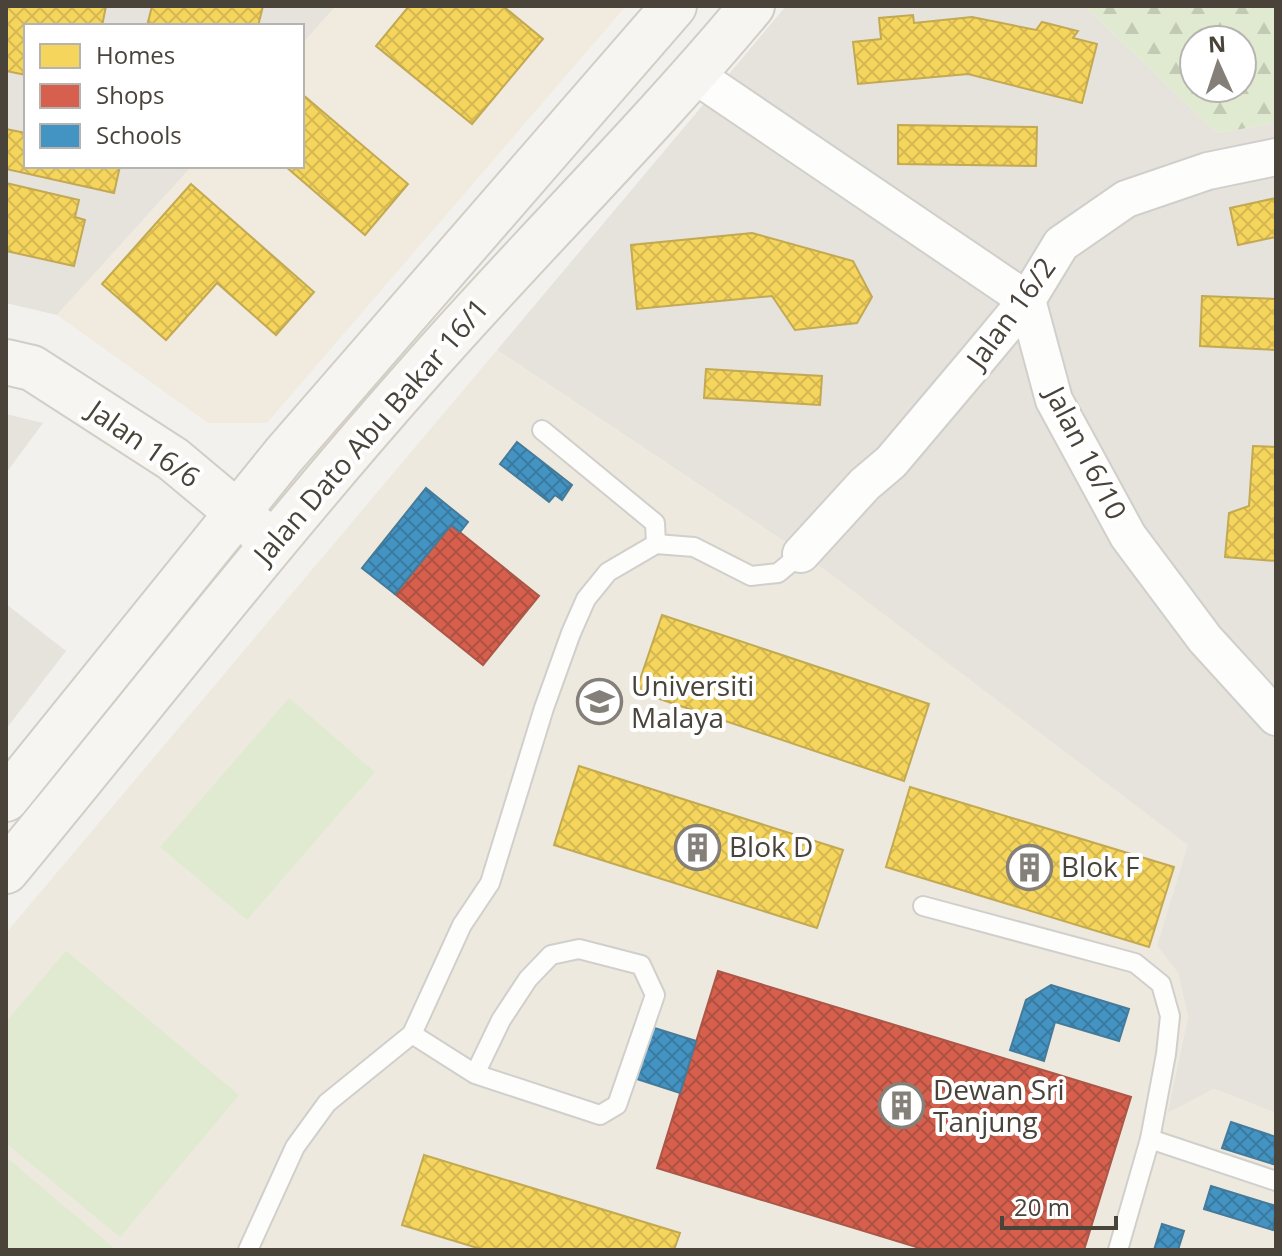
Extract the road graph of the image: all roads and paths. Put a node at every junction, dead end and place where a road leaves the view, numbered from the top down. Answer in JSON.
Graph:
{"nodes":[{"id":1,"x":674,"y":6,"type":"edge"},
{"id":2,"x":752,"y":6,"type":"edge"},
{"id":3,"x":695,"y":75,"type":"junction"},
{"id":4,"x":1276,"y":157,"type":"edge"},
{"id":5,"x":1027,"y":300,"type":"junction"},
{"id":6,"x":6,"y":362,"type":"edge"},
{"id":7,"x":542,"y":430,"type":"dead end"},
{"id":8,"x":237,"y":512,"type":"junction"},
{"id":9,"x":272,"y":541,"type":"junction"},
{"id":10,"x":656,"y":544,"type":"junction"},
{"id":11,"x":801,"y":554,"type":"joint"},
{"id":12,"x":1276,"y":717,"type":"edge"},
{"id":13,"x":6,"y":799,"type":"edge"},
{"id":14,"x":6,"y":871,"type":"edge"},
{"id":15,"x":923,"y":906,"type":"dead end"},
{"id":16,"x":412,"y":1034,"type":"junction"},
{"id":17,"x":475,"y":1074,"type":"junction"},
{"id":18,"x":1150,"y":1139,"type":"junction"},
{"id":19,"x":1276,"y":1181,"type":"edge"},
{"id":20,"x":248,"y":1250,"type":"edge"},
{"id":21,"x":1118,"y":1250,"type":"edge"}],
"edges":[{"from":1,"to":8,"type":"main road","name":"Jalan Dato Abu Bakar 16/1"},
{"from":2,"to":3,"type":"main road","name":"Jalan Dato Abu Bakar 16/1"},
{"from":3,"to":5,"type":"street"},
{"from":3,"to":9,"type":"main road","name":"Jalan Dato Abu Bakar 16/1"},
{"from":4,"to":5,"type":"street","name":"Jalan 16/2"},
{"from":5,"to":11,"type":"street","name":"Jalan 16/2"},
{"from":5,"to":12,"type":"street","name":"Jalan 16/10"},
{"from":6,"to":8,"type":"main road","name":"Jalan 16/6"},
{"from":7,"to":10,"type":"lane"},
{"from":8,"to":9,"type":"main road","name":"Jalan 16/6"},
{"from":8,"to":13,"type":"main road","name":"Jalan Dato Abu Bakar 16/1"},
{"from":9,"to":14,"type":"main road","name":"Jalan Dato Abu Bakar 16/1"},
{"from":10,"to":11,"type":"lane"},
{"from":10,"to":16,"type":"lane"},
{"from":15,"to":18,"type":"lane"},
{"from":16,"to":17,"type":"lane"},
{"from":16,"to":20,"type":"lane"},
{"from":17,"to":17,"type":"lane"},
{"from":18,"to":19,"type":"lane"},
{"from":18,"to":21,"type":"lane"}]}
